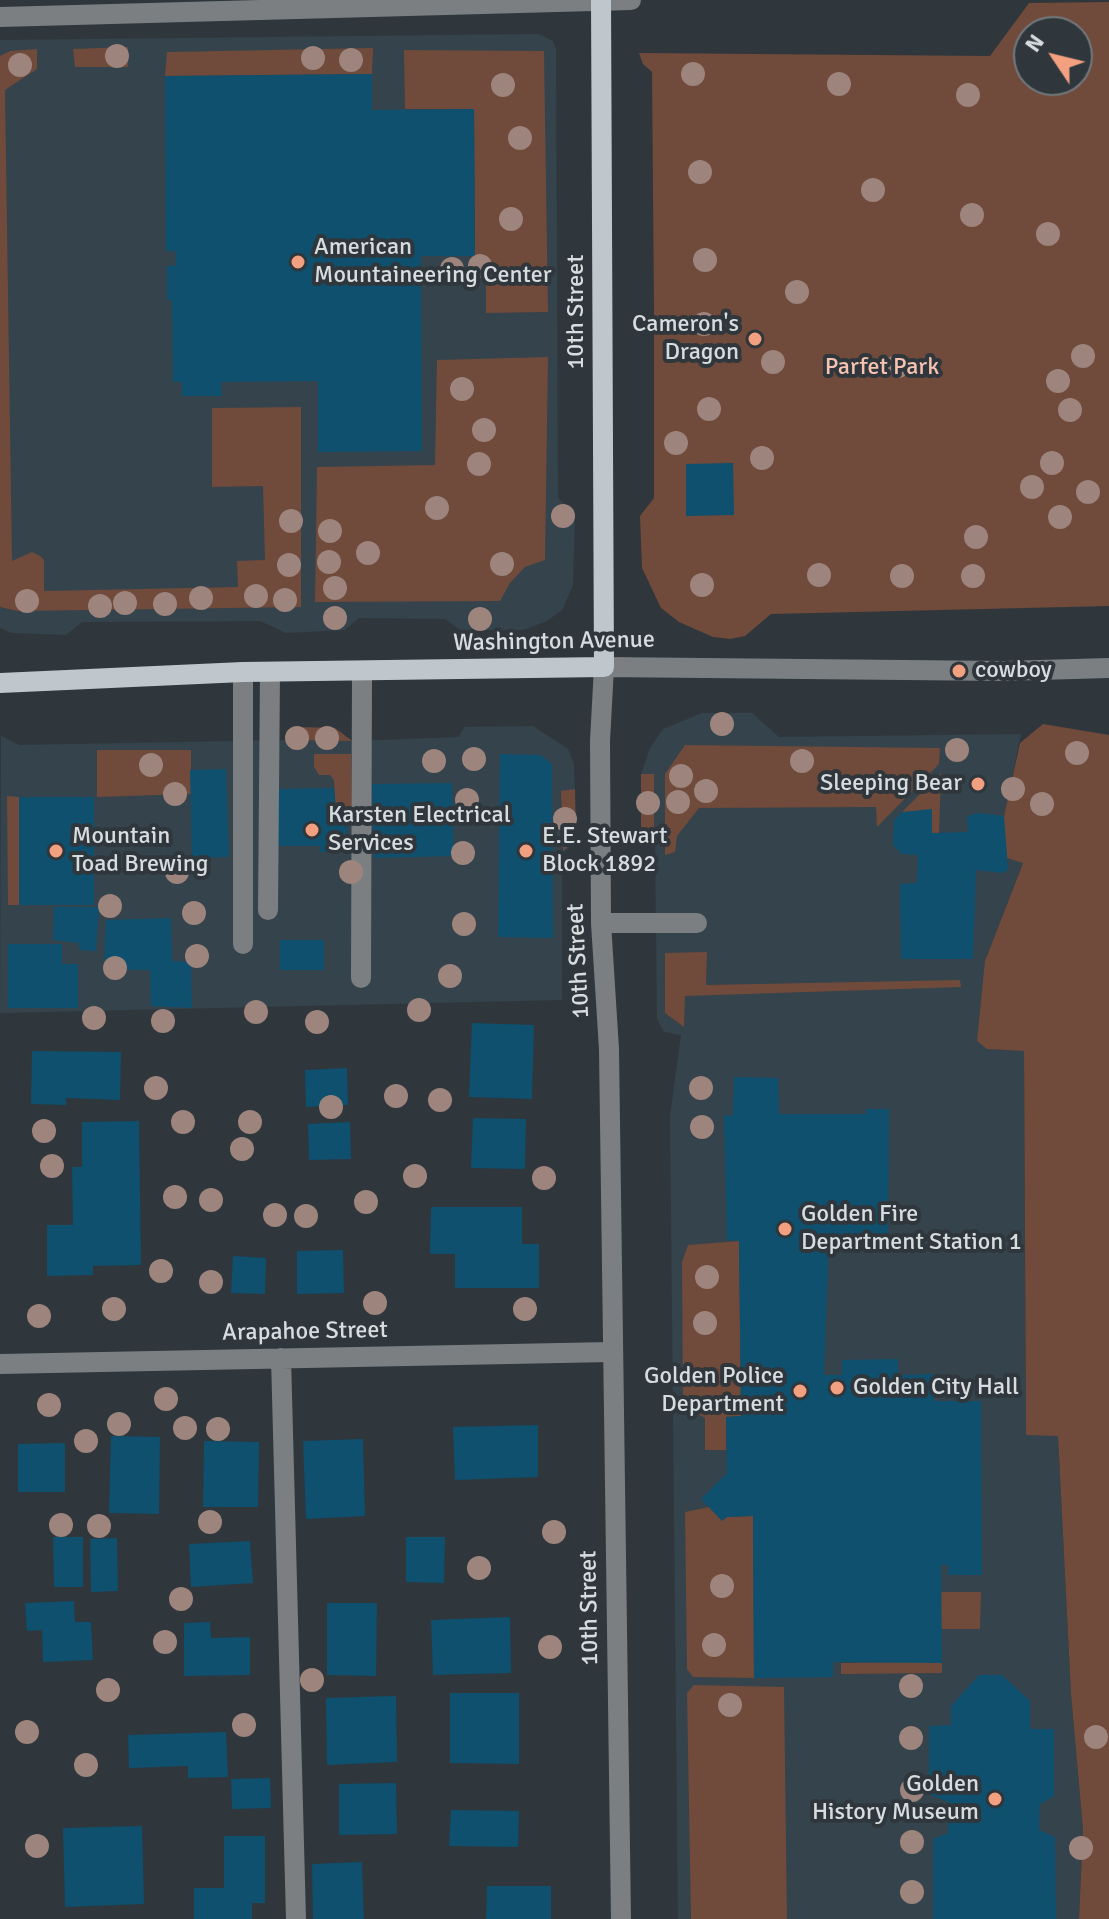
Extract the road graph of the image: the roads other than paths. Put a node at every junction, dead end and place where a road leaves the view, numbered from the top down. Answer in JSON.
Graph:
{"nodes":[{"id":1,"x":601,"y":0,"type":"edge"},
{"id":2,"x":631,"y":0,"type":"edge"},
{"id":3,"x":261,"y":5,"type":"edge"},
{"id":4,"x":0,"y":17,"type":"edge"},
{"id":5,"x":604,"y":667,"type":"junction"},
{"id":6,"x":1101,"y":668,"type":"edge"},
{"id":7,"x":362,"y":671,"type":"junction"},
{"id":8,"x":243,"y":672,"type":"junction"},
{"id":9,"x":270,"y":672,"type":"junction"},
{"id":10,"x":0,"y":683,"type":"edge"},
{"id":11,"x":268,"y":910,"type":"dead end"},
{"id":12,"x":601,"y":923,"type":"junction"},
{"id":13,"x":697,"y":923,"type":"dead end"},
{"id":14,"x":243,"y":944,"type":"dead end"},
{"id":15,"x":361,"y":978,"type":"dead end"},
{"id":16,"x":611,"y":1352,"type":"junction"},
{"id":17,"x":281,"y":1358,"type":"junction"},
{"id":18,"x":0,"y":1364,"type":"edge"},
{"id":19,"x":296,"y":1919,"type":"edge"},
{"id":20,"x":621,"y":1919,"type":"edge"}],
"edges":[{"from":1,"to":2,"type":"street"},
{"from":1,"to":3,"type":"street"},
{"from":1,"to":5,"type":"main road","name":"10th Street"},
{"from":3,"to":4,"type":"street"},
{"from":5,"to":6,"type":"street","name":"Washington Avenue"},
{"from":5,"to":7,"type":"main road","name":"Washington Avenue"},
{"from":5,"to":12,"type":"street","name":"10th Street"},
{"from":7,"to":9,"type":"main road","name":"Washington Avenue"},
{"from":7,"to":15,"type":"street"},
{"from":8,"to":9,"type":"main road","name":"Washington Avenue"},
{"from":8,"to":10,"type":"main road","name":"Washington Avenue"},
{"from":8,"to":14,"type":"street"},
{"from":9,"to":11,"type":"street"},
{"from":12,"to":13,"type":"street"},
{"from":12,"to":16,"type":"street","name":"10th Street"},
{"from":16,"to":17,"type":"street","name":"Arapahoe Street"},
{"from":16,"to":20,"type":"street","name":"10th Street"},
{"from":17,"to":18,"type":"street","name":"Arapahoe Street"},
{"from":17,"to":19,"type":"street"}]}
